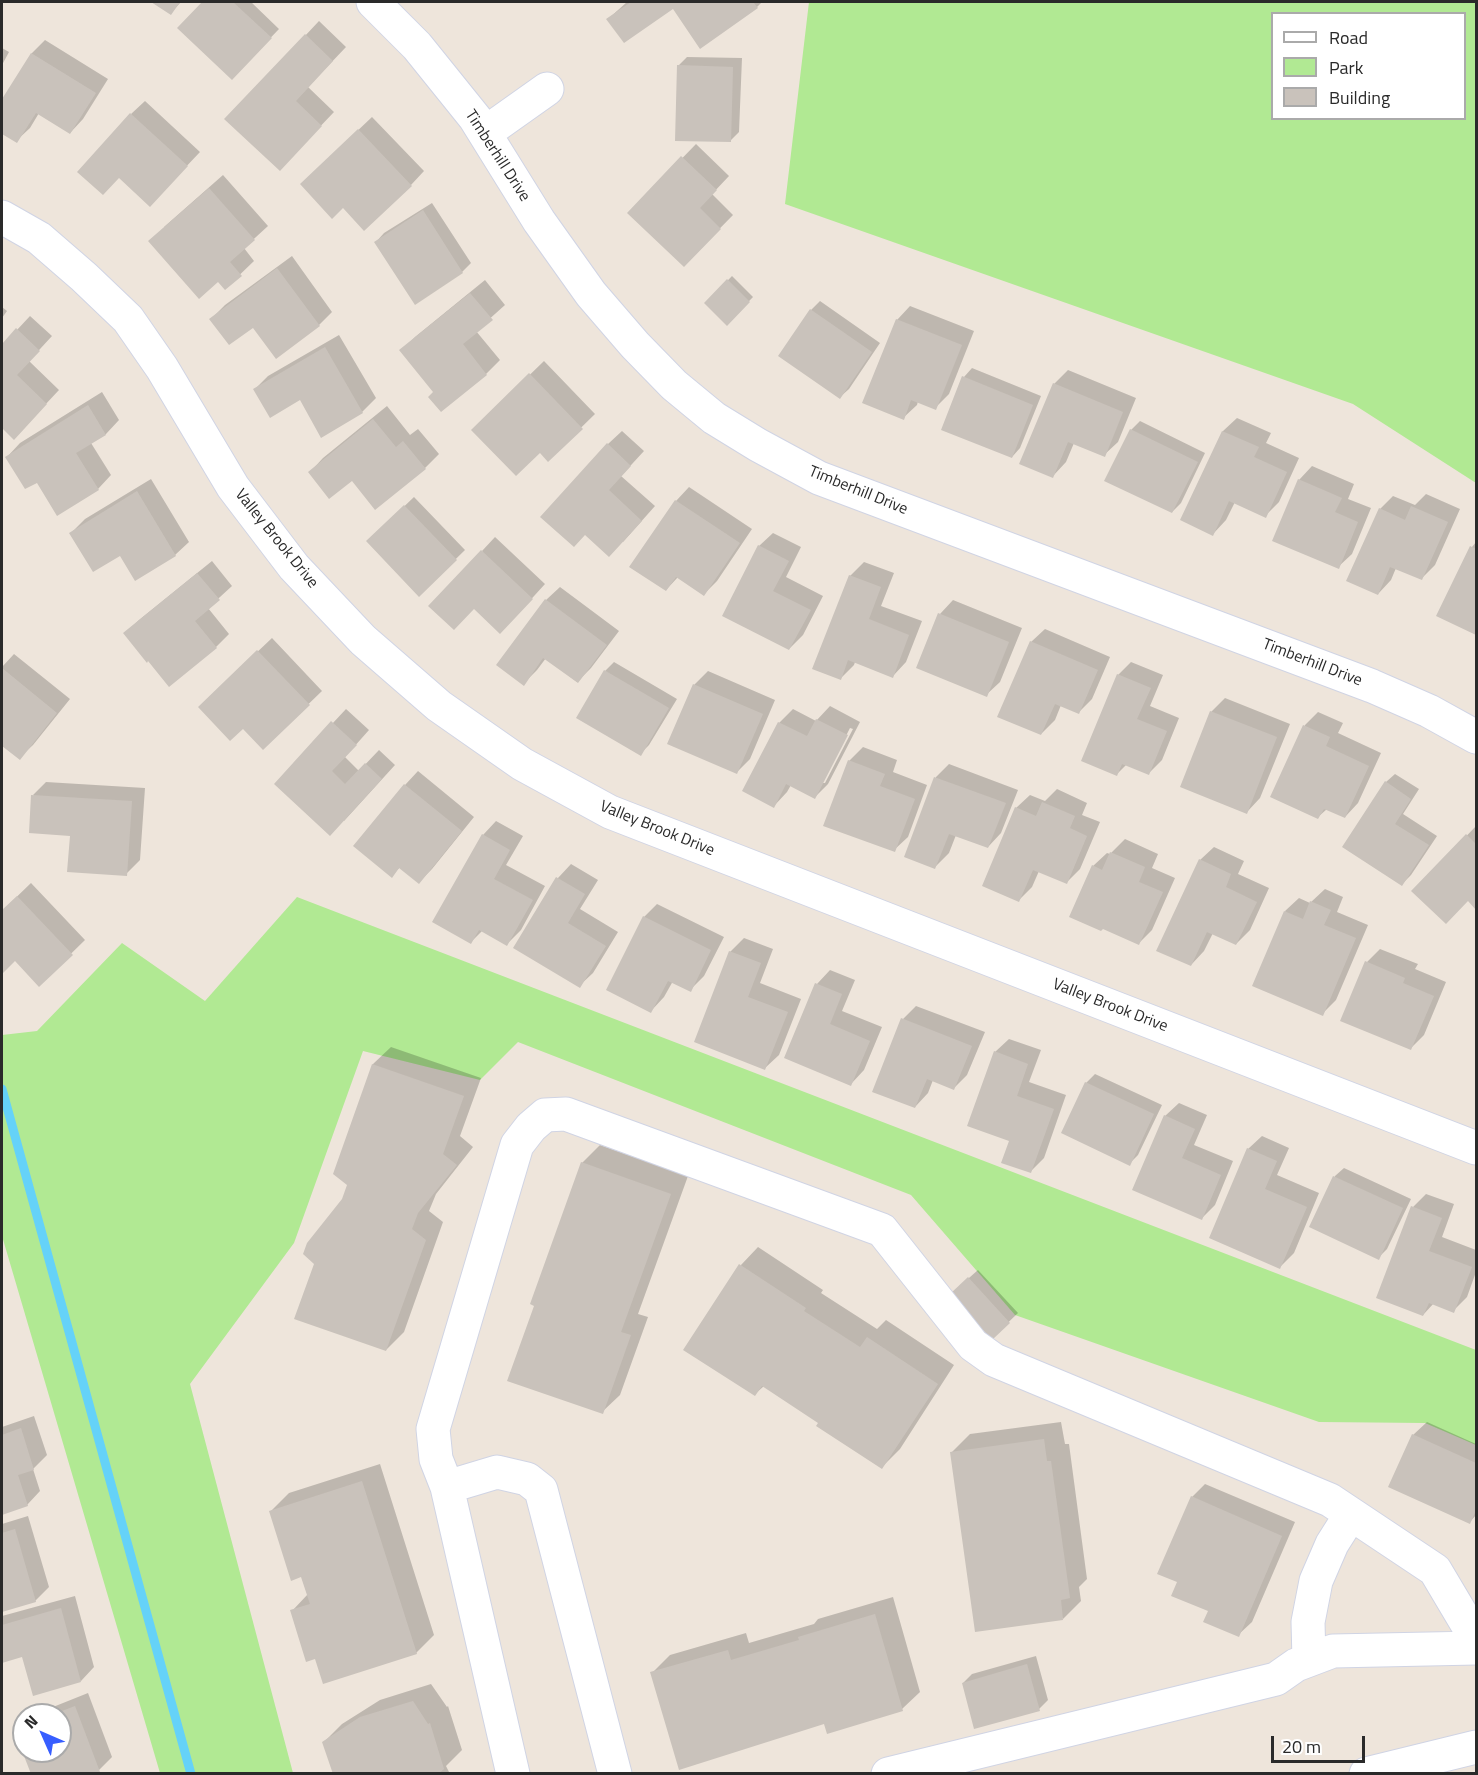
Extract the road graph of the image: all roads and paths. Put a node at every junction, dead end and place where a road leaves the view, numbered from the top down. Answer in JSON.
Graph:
{"nodes":[{"id":1,"x":373,"y":2,"type":"edge"},
{"id":2,"x":547,"y":89,"type":"dead end"},
{"id":3,"x":485,"y":134,"type":"junction"},
{"id":4,"x":2,"y":216,"type":"edge"},
{"id":5,"x":1476,"y":737,"type":"edge"},
{"id":6,"x":1476,"y":1148,"type":"edge"},
{"id":7,"x":447,"y":1486,"type":"junction"},
{"id":8,"x":1351,"y":1514,"type":"junction"},
{"id":9,"x":1476,"y":1639,"type":"edge"},
{"id":10,"x":1476,"y":1648,"type":"edge"},
{"id":11,"x":1309,"y":1660,"type":"junction"},
{"id":12,"x":1476,"y":1747,"type":"edge"},
{"id":13,"x":513,"y":1773,"type":"edge"},
{"id":14,"x":615,"y":1773,"type":"edge"},
{"id":15,"x":888,"y":1773,"type":"edge"},
{"id":16,"x":1366,"y":1773,"type":"edge"}],
"edges":[{"from":1,"to":3,"type":"street","name":"Timberhill Drive"},
{"from":2,"to":3,"type":"street"},
{"from":3,"to":5,"type":"street","name":"Timberhill Drive"},
{"from":4,"to":6,"type":"street","name":"Valley Brook Drive"},
{"from":7,"to":8,"type":"street"},
{"from":7,"to":13,"type":"street"},
{"from":7,"to":14,"type":"street"},
{"from":8,"to":9,"type":"street"},
{"from":8,"to":11,"type":"street"},
{"from":10,"to":11,"type":"street"},
{"from":11,"to":15,"type":"street"},
{"from":12,"to":16,"type":"street"}]}
